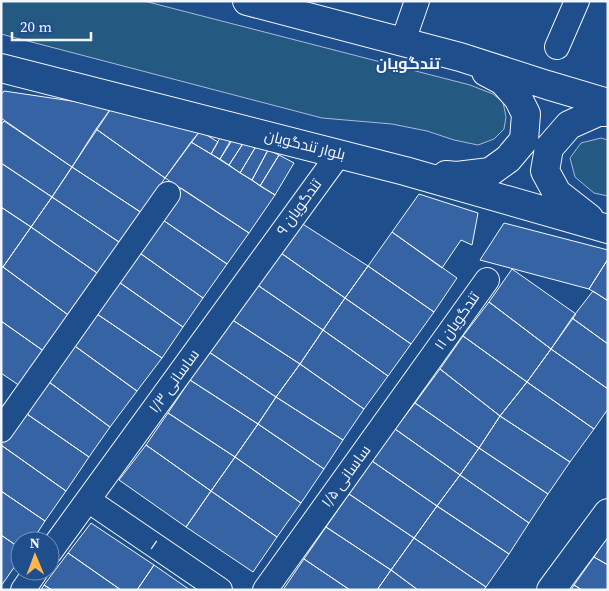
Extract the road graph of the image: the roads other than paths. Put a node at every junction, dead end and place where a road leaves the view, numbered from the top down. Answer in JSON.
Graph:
{"nodes":[{"id":1,"x":247,"y":1,"type":"edge"},
{"id":2,"x":417,"y":1,"type":"edge"},
{"id":3,"x":577,"y":1,"type":"edge"},
{"id":4,"x":403,"y":41,"type":"junction"},
{"id":5,"x":557,"y":46,"type":"dead end"},
{"id":6,"x":460,"y":57,"type":"junction"},
{"id":7,"x":1,"y":68,"type":"edge"},
{"id":8,"x":608,"y":103,"type":"edge"},
{"id":9,"x":608,"y":112,"type":"edge"},
{"id":10,"x":339,"y":154,"type":"junction"},
{"id":11,"x":404,"y":171,"type":"junction"},
{"id":12,"x":168,"y":194,"type":"dead end"},
{"id":13,"x":603,"y":228,"type":"edge"},
{"id":14,"x":260,"y":261,"type":"joint"},
{"id":15,"x":487,"y":280,"type":"dead end"},
{"id":16,"x":428,"y":363,"type":"joint"},
{"id":17,"x":8,"y":406,"type":"edge"},
{"id":18,"x":1,"y":430,"type":"edge"},
{"id":19,"x":88,"y":500,"type":"junction"},
{"id":20,"x":608,"y":513,"type":"edge"},
{"id":21,"x":60,"y":538,"type":"edge"},
{"id":22,"x":220,"y":590,"type":"edge"},
{"id":23,"x":265,"y":590,"type":"edge"},
{"id":24,"x":551,"y":590,"type":"edge"}],
"edges":[{"from":1,"to":4,"type":"street"},
{"from":2,"to":4,"type":"street"},
{"from":3,"to":5,"type":"street"},
{"from":4,"to":6,"type":"street"},
{"from":6,"to":8,"type":"street"},
{"from":6,"to":11,"type":"street"},
{"from":7,"to":10,"type":"street","name":"بلوار تندگویان"},
{"from":9,"to":13,"type":"street"},
{"from":10,"to":11,"type":"street","name":"بلوار تندگویان"},
{"from":10,"to":14,"type":"street","name":"۹ تندگویان"},
{"from":11,"to":13,"type":"street","name":"بلوار تندگویان"},
{"from":12,"to":17,"type":"street"},
{"from":14,"to":19,"type":"street","name":"۱/۳ ساسانی"},
{"from":15,"to":16,"type":"street","name":"۱۱ تندگویان"},
{"from":16,"to":23,"type":"street","name":"۱/۵ ساسانی"},
{"from":17,"to":18,"type":"street"},
{"from":19,"to":21,"type":"street","name":"۱/۳ ساسانی"},
{"from":19,"to":22,"type":"street","name":"۱"},
{"from":20,"to":24,"type":"street"}]}
